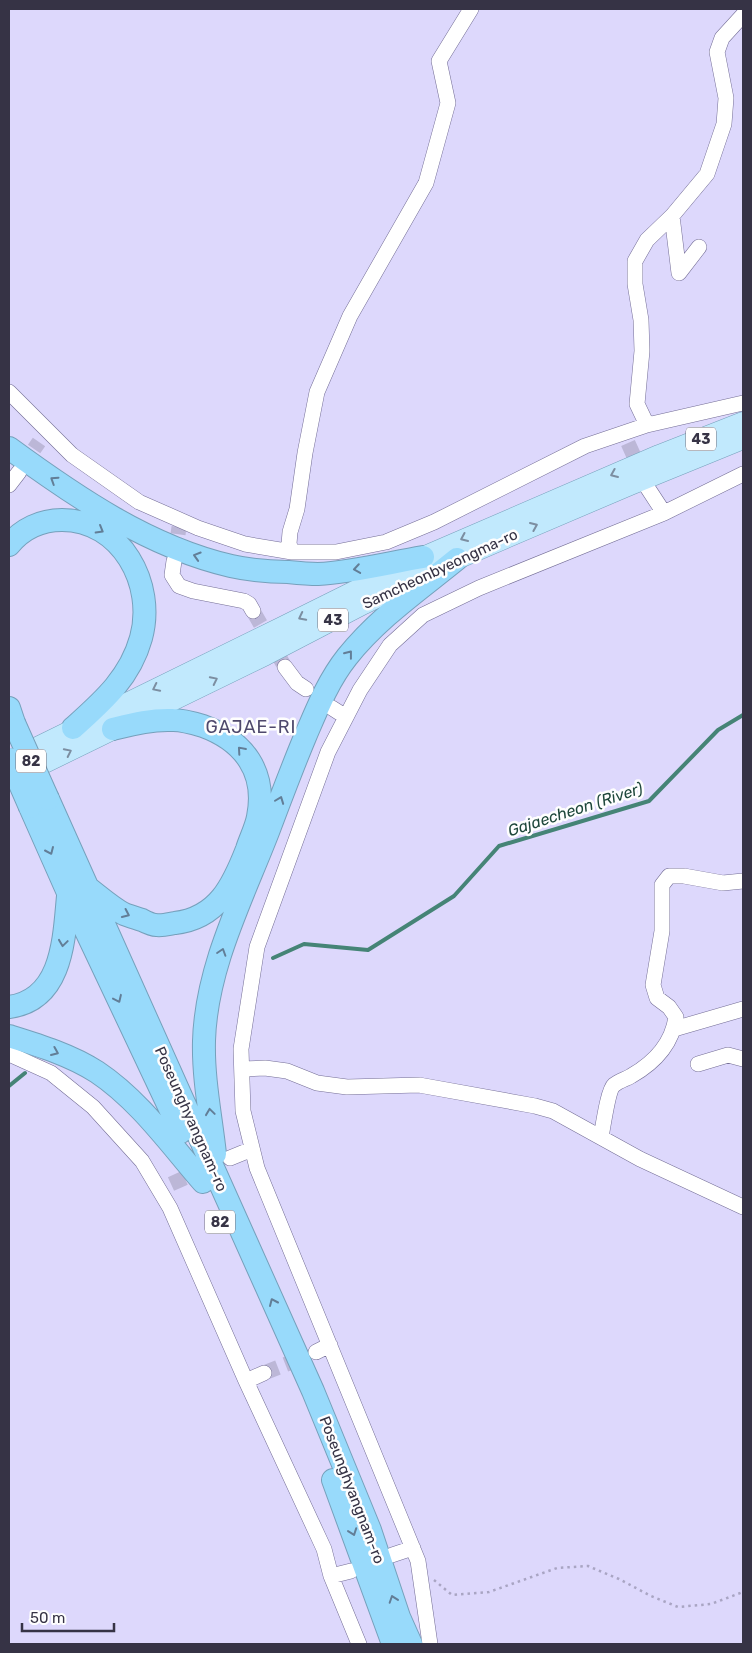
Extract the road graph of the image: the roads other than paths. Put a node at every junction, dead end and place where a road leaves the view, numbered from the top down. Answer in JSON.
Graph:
{"nodes":[{"id":1,"x":471,"y":9,"type":"edge"},
{"id":2,"x":743,"y":15,"type":"edge"},
{"id":3,"x":672,"y":216,"type":"junction"},
{"id":4,"x":699,"y":247,"type":"dead end"},
{"id":5,"x":9,"y":392,"type":"edge"},
{"id":6,"x":743,"y":403,"type":"edge"},
{"id":7,"x":743,"y":422,"type":"edge"},
{"id":8,"x":647,"y":425,"type":"junction"},
{"id":9,"x":743,"y":439,"type":"edge"},
{"id":10,"x":9,"y":448,"type":"edge"},
{"id":11,"x":18,"y":472,"type":"tunnel mouth"},
{"id":12,"x":743,"y":474,"type":"edge"},
{"id":13,"x":9,"y":486,"type":"edge"},
{"id":14,"x":647,"y":486,"type":"tunnel mouth"},
{"id":15,"x":664,"y":513,"type":"junction"},
{"id":16,"x":9,"y":545,"type":"edge"},
{"id":17,"x":292,"y":552,"type":"junction"},
{"id":18,"x":422,"y":557,"type":"junction"},
{"id":19,"x":458,"y":559,"type":"junction"},
{"id":20,"x":174,"y":561,"type":"tunnel mouth"},
{"id":21,"x":253,"y":611,"type":"tunnel mouth"},
{"id":22,"x":285,"y":666,"type":"tunnel mouth"},
{"id":23,"x":306,"y":689,"type":"dead end"},
{"id":24,"x":332,"y":708,"type":"dead end"},
{"id":25,"x":12,"y":716,"type":"edge"},
{"id":26,"x":346,"y":718,"type":"junction"},
{"id":27,"x":73,"y":728,"type":"junction"},
{"id":28,"x":113,"y":729,"type":"junction"},
{"id":29,"x":9,"y":760,"type":"edge"},
{"id":30,"x":9,"y":781,"type":"edge"},
{"id":31,"x":39,"y":803,"type":"junction"},
{"id":32,"x":743,"y":881,"type":"edge"},
{"id":33,"x":77,"y":891,"type":"junction"},
{"id":34,"x":9,"y":1007,"type":"edge"},
{"id":35,"x":743,"y":1009,"type":"edge"},
{"id":36,"x":674,"y":1029,"type":"junction"},
{"id":37,"x":9,"y":1036,"type":"edge"},
{"id":38,"x":9,"y":1054,"type":"edge"},
{"id":39,"x":743,"y":1059,"type":"edge"},
{"id":40,"x":698,"y":1064,"type":"dead end"},
{"id":41,"x":242,"y":1069,"type":"junction"},
{"id":42,"x":601,"y":1137,"type":"junction"},
{"id":43,"x":252,"y":1149,"type":"junction"},
{"id":44,"x":230,"y":1158,"type":"dead end"},
{"id":45,"x":210,"y":1180,"type":"junction"},
{"id":46,"x":743,"y":1207,"type":"edge"},
{"id":47,"x":330,"y":1345,"type":"junction"},
{"id":48,"x":316,"y":1352,"type":"tunnel mouth"},
{"id":49,"x":264,"y":1374,"type":"tunnel mouth"},
{"id":50,"x":246,"y":1381,"type":"junction"},
{"id":51,"x":392,"y":1555,"type":"dead end"},
{"id":52,"x":416,"y":1555,"type":"junction"},
{"id":53,"x":352,"y":1571,"type":"dead end"},
{"id":54,"x":332,"y":1576,"type":"junction"},
{"id":55,"x":359,"y":1644,"type":"edge"},
{"id":56,"x":393,"y":1644,"type":"edge"},
{"id":57,"x":410,"y":1644,"type":"edge"},
{"id":58,"x":430,"y":1644,"type":"edge"}],
"edges":[{"from":1,"to":17,"type":"street"},
{"from":2,"to":3,"type":"street"},
{"from":3,"to":4,"type":"street"},
{"from":3,"to":8,"type":"street"},
{"from":5,"to":17,"type":"street"},
{"from":6,"to":8,"type":"street"},
{"from":7,"to":18,"type":"main road","name":"Samcheonbyeongma-ro","number":"43","one_way":true},
{"from":8,"to":17,"type":"street"},
{"from":19,"to":9,"type":"main road","name":"Samcheonbyeongma-ro","number":"43","one_way":true},
{"from":18,"to":10,"type":"highway","one_way":true},
{"from":11,"to":13,"type":"street"},
{"from":12,"to":15,"type":"street"},
{"from":14,"to":15,"type":"street"},
{"from":15,"to":26,"type":"street"},
{"from":16,"to":27,"type":"highway","one_way":true},
{"from":18,"to":27,"type":"main road","name":"Samcheonbyeongma-ro","number":"43","one_way":true},
{"from":28,"to":19,"type":"main road","name":"Samcheonbyeongma-ro","number":"43","one_way":true},
{"from":45,"to":19,"type":"highway","one_way":true},
{"from":20,"to":21,"type":"street"},
{"from":22,"to":23,"type":"street"},
{"from":24,"to":26,"type":"street"},
{"from":25,"to":31,"type":"highway","name":"Poseunghyangnam-ro","number":"82","bridge":true},
{"from":26,"to":41,"type":"street"},
{"from":27,"to":29,"type":"main road","name":"Samcheonbyeongma-ro","number":"43"},
{"from":30,"to":28,"type":"main road","name":"Samcheonbyeongma-ro","number":"43","one_way":true},
{"from":33,"to":28,"type":"highway","one_way":true},
{"from":29,"to":31,"type":"highway","name":"Poseunghyangnam-ro","number":"82","bridge":true},
{"from":31,"to":33,"type":"highway","name":"Poseunghyangnam-ro","number":"82"},
{"from":32,"to":36,"type":"street"},
{"from":33,"to":34,"type":"highway","one_way":true},
{"from":33,"to":45,"type":"highway","name":"Poseunghyangnam-ro","number":"82"},
{"from":35,"to":36,"type":"street"},
{"from":36,"to":42,"type":"street"},
{"from":37,"to":45,"type":"highway","one_way":true},
{"from":38,"to":50,"type":"street"},
{"from":39,"to":40,"type":"street"},
{"from":41,"to":42,"type":"street"},
{"from":41,"to":43,"type":"street"},
{"from":42,"to":46,"type":"street"},
{"from":43,"to":44,"type":"street"},
{"from":43,"to":47,"type":"street"},
{"from":45,"to":56,"type":"highway","name":"Poseunghyangnam-ro","number":"82","one_way":true},
{"from":57,"to":45,"type":"highway","name":"Poseunghyangnam-ro","number":"82","one_way":true},
{"from":47,"to":48,"type":"street"},
{"from":47,"to":52,"type":"street"},
{"from":49,"to":50,"type":"street"},
{"from":50,"to":54,"type":"street"},
{"from":51,"to":52,"type":"street"},
{"from":52,"to":58,"type":"street"},
{"from":53,"to":54,"type":"street"},
{"from":54,"to":55,"type":"street"}]}
